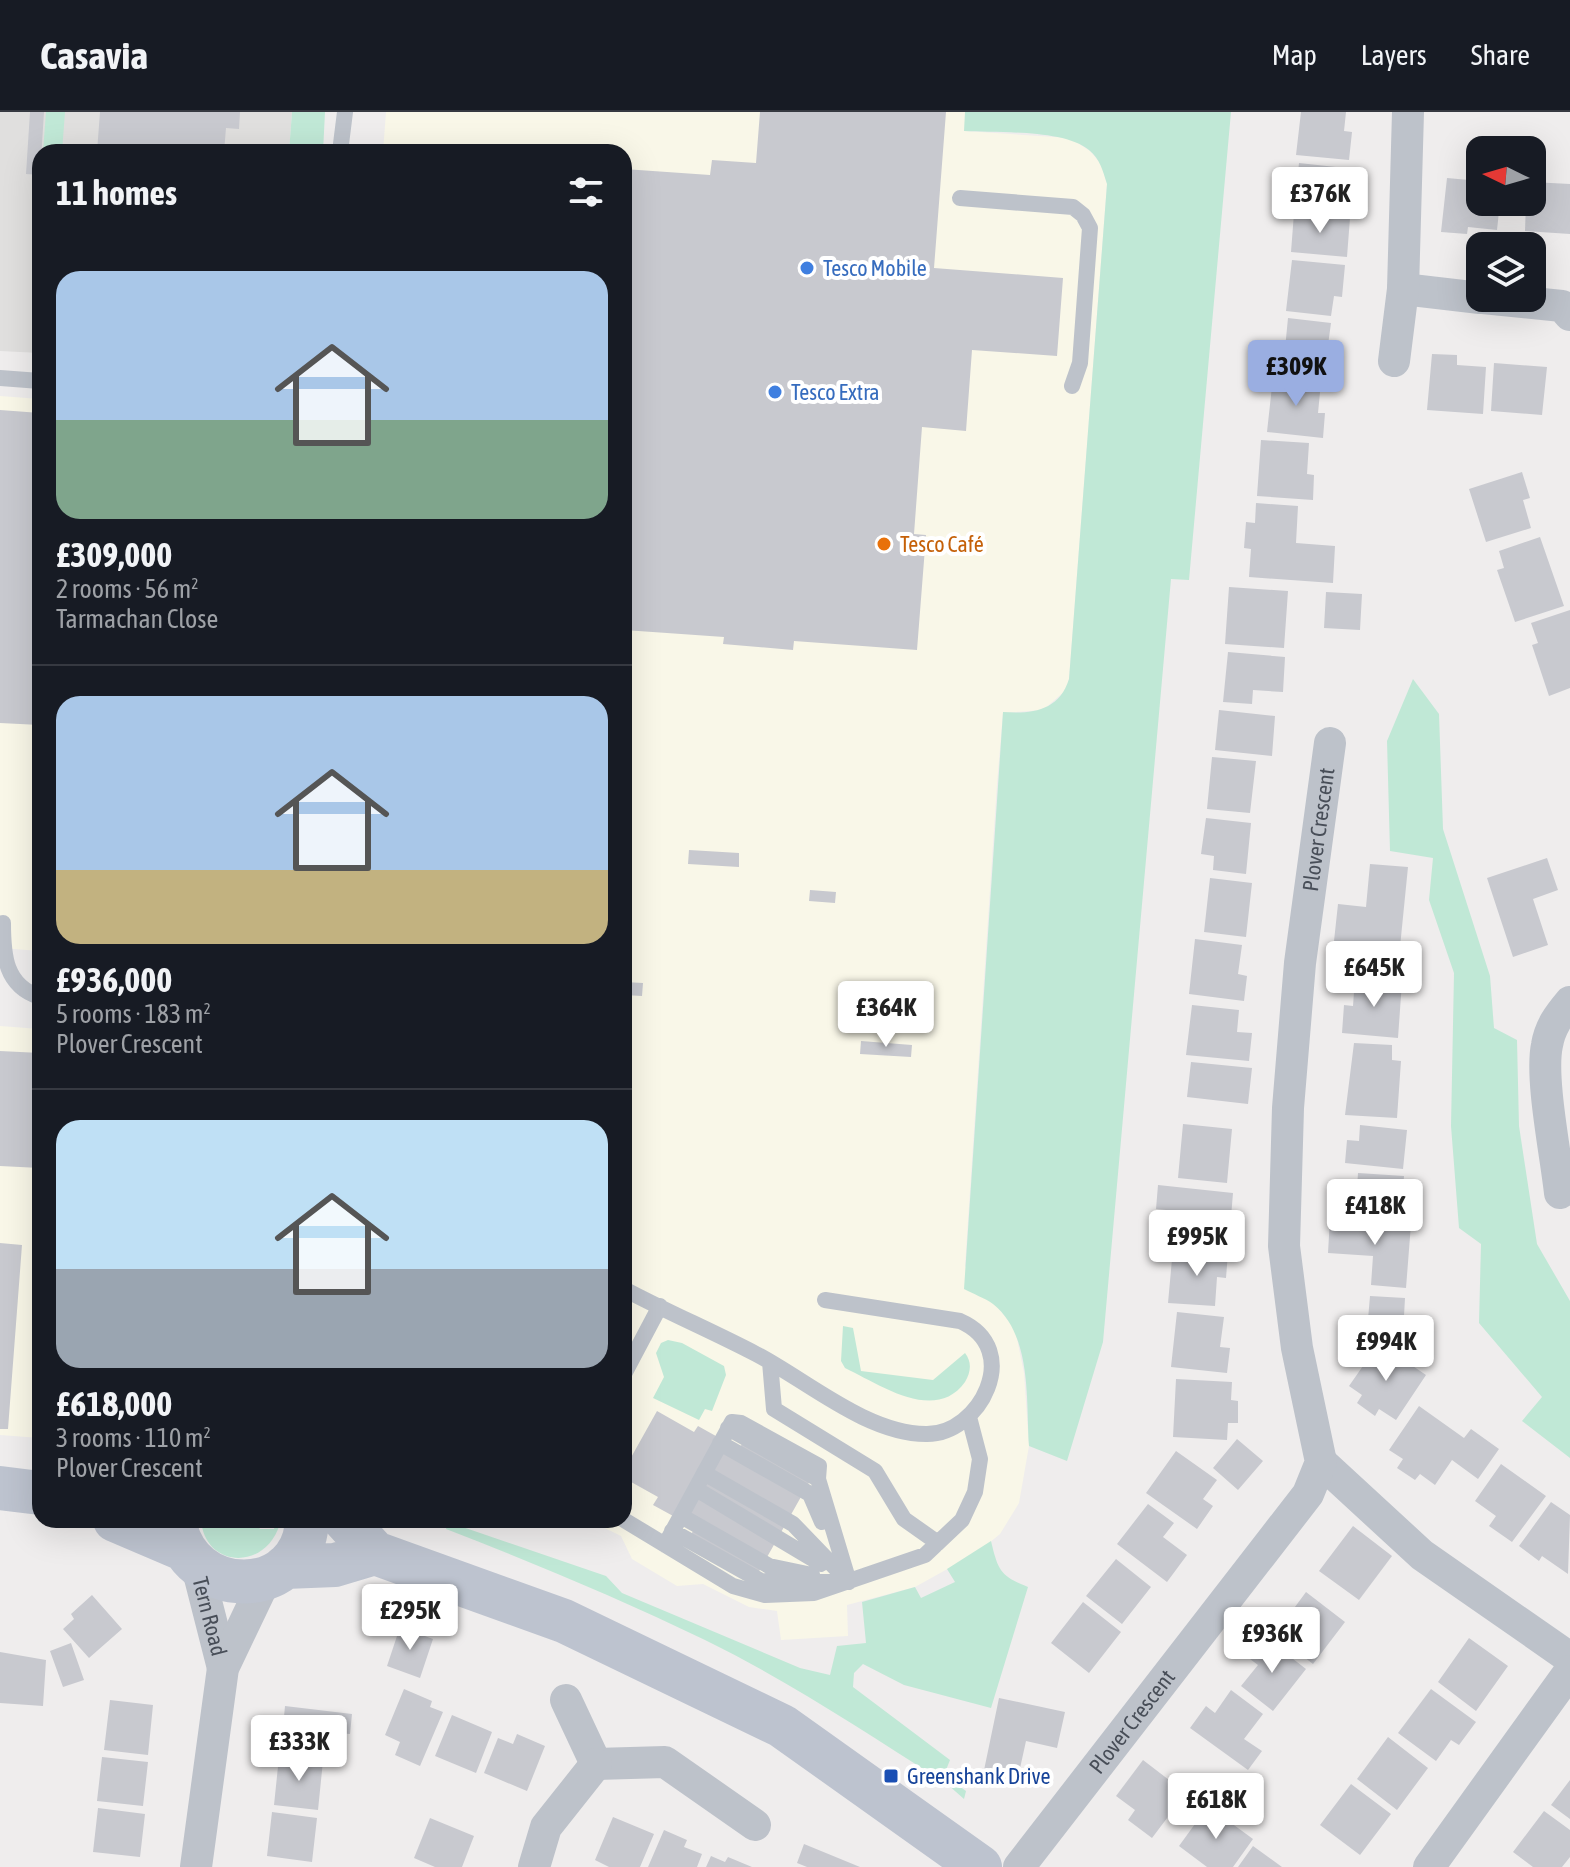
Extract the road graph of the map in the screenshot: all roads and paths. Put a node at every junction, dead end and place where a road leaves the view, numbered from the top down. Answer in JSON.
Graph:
{"nodes":[{"id":1,"x":345,"y":112,"type":"edge"},
{"id":2,"x":1408,"y":112,"type":"edge"},
{"id":3,"x":341,"y":144,"type":"edge"},
{"id":4,"x":960,"y":198,"type":"dead end"},
{"id":5,"x":1403,"y":289,"type":"junction"},
{"id":6,"x":1466,"y":296,"type":"edge"},
{"id":7,"x":1546,"y":304,"type":"edge"},
{"id":8,"x":1567,"y":306,"type":"edge"},
{"id":9,"x":1394,"y":361,"type":"dead end"},
{"id":10,"x":0,"y":378,"type":"edge"},
{"id":11,"x":32,"y":380,"type":"edge"},
{"id":12,"x":1072,"y":386,"type":"dead end"},
{"id":13,"x":1330,"y":743,"type":"dead end"},
{"id":14,"x":3,"y":923,"type":"dead end"},
{"id":15,"x":32,"y":995,"type":"edge"},
{"id":16,"x":1570,"y":1002,"type":"edge"},
{"id":17,"x":1561,"y":1119,"type":"edge"},
{"id":18,"x":1560,"y":1193,"type":"dead end"},
{"id":19,"x":632,"y":1293,"type":"edge"},
{"id":20,"x":825,"y":1300,"type":"dead end"},
{"id":21,"x":660,"y":1306,"type":"junction"},
{"id":22,"x":632,"y":1346,"type":"edge"},
{"id":23,"x":770,"y":1362,"type":"junction"},
{"id":24,"x":969,"y":1417,"type":"junction"},
{"id":25,"x":724,"y":1436,"type":"junction"},
{"id":26,"x":1321,"y":1462,"type":"junction"},
{"id":27,"x":704,"y":1473,"type":"junction"},
{"id":28,"x":0,"y":1488,"type":"edge"},
{"id":29,"x":696,"y":1489,"type":"junction"},
{"id":30,"x":32,"y":1492,"type":"edge"},
{"id":31,"x":681,"y":1516,"type":"junction"},
{"id":32,"x":632,"y":1523,"type":"edge"},
{"id":33,"x":137,"y":1528,"type":"edge"},
{"id":34,"x":305,"y":1528,"type":"edge"},
{"id":35,"x":352,"y":1528,"type":"edge"},
{"id":36,"x":668,"y":1538,"type":"junction"},
{"id":37,"x":938,"y":1543,"type":"junction"},
{"id":38,"x":185,"y":1545,"type":"edge"},
{"id":39,"x":375,"y":1553,"type":"junction"},
{"id":40,"x":275,"y":1572,"type":"junction"},
{"id":41,"x":849,"y":1582,"type":"junction"},
{"id":42,"x":1570,"y":1658,"type":"edge"},
{"id":43,"x":223,"y":1668,"type":"junction"},
{"id":44,"x":1570,"y":1671,"type":"edge"},
{"id":45,"x":566,"y":1700,"type":"dead end"},
{"id":46,"x":596,"y":1764,"type":"junction"},
{"id":47,"x":755,"y":1825,"type":"dead end"},
{"id":48,"x":196,"y":1867,"type":"edge"},
{"id":49,"x":534,"y":1867,"type":"edge"},
{"id":50,"x":980,"y":1867,"type":"edge"},
{"id":51,"x":1019,"y":1867,"type":"edge"},
{"id":52,"x":1429,"y":1867,"type":"edge"}],
"edges":[{"from":1,"to":3,"type":"lane"},
{"from":2,"to":5,"type":"street"},
{"from":4,"to":12,"type":"lane"},
{"from":5,"to":6,"type":"street"},
{"from":5,"to":9,"type":"street"},
{"from":7,"to":8,"type":"street"},
{"from":10,"to":11,"type":"lane"},
{"from":13,"to":26,"type":"street","name":"Plover Crescent"},
{"from":14,"to":15,"type":"lane"},
{"from":16,"to":17,"type":"street"},
{"from":17,"to":18,"type":"street"},
{"from":19,"to":21,"type":"lane"},
{"from":20,"to":24,"type":"lane"},
{"from":21,"to":22,"type":"lane"},
{"from":21,"to":23,"type":"lane"},
{"from":23,"to":24,"type":"lane"},
{"from":23,"to":37,"type":"lane"},
{"from":24,"to":37,"type":"lane"},
{"from":25,"to":27,"type":"lane"},
{"from":25,"to":41,"type":"lane"},
{"from":25,"to":41,"type":"lane"},
{"from":26,"to":42,"type":"street"},
{"from":26,"to":51,"type":"street","name":"Plover Crescent"},
{"from":27,"to":29,"type":"lane"},
{"from":27,"to":41,"type":"lane"},
{"from":28,"to":30,"type":"street"},
{"from":29,"to":31,"type":"lane"},
{"from":29,"to":41,"type":"lane"},
{"from":31,"to":36,"type":"lane"},
{"from":31,"to":41,"type":"lane"},
{"from":32,"to":36,"type":"lane"},
{"from":33,"to":38,"type":"street"},
{"from":34,"to":40,"type":"street"},
{"from":35,"to":39,"type":"street"},
{"from":36,"to":41,"type":"lane"},
{"from":37,"to":41,"type":"lane"},
{"from":38,"to":40,"type":"street"},
{"from":38,"to":43,"type":"street","name":"Tern Road"},
{"from":39,"to":40,"type":"street"},
{"from":39,"to":50,"type":"street"},
{"from":40,"to":43,"type":"street","name":"Tern Road"},
{"from":43,"to":48,"type":"street","name":"Tern Road"},
{"from":44,"to":52,"type":"street"},
{"from":45,"to":46,"type":"street"},
{"from":46,"to":47,"type":"street"},
{"from":46,"to":49,"type":"street"}]}
